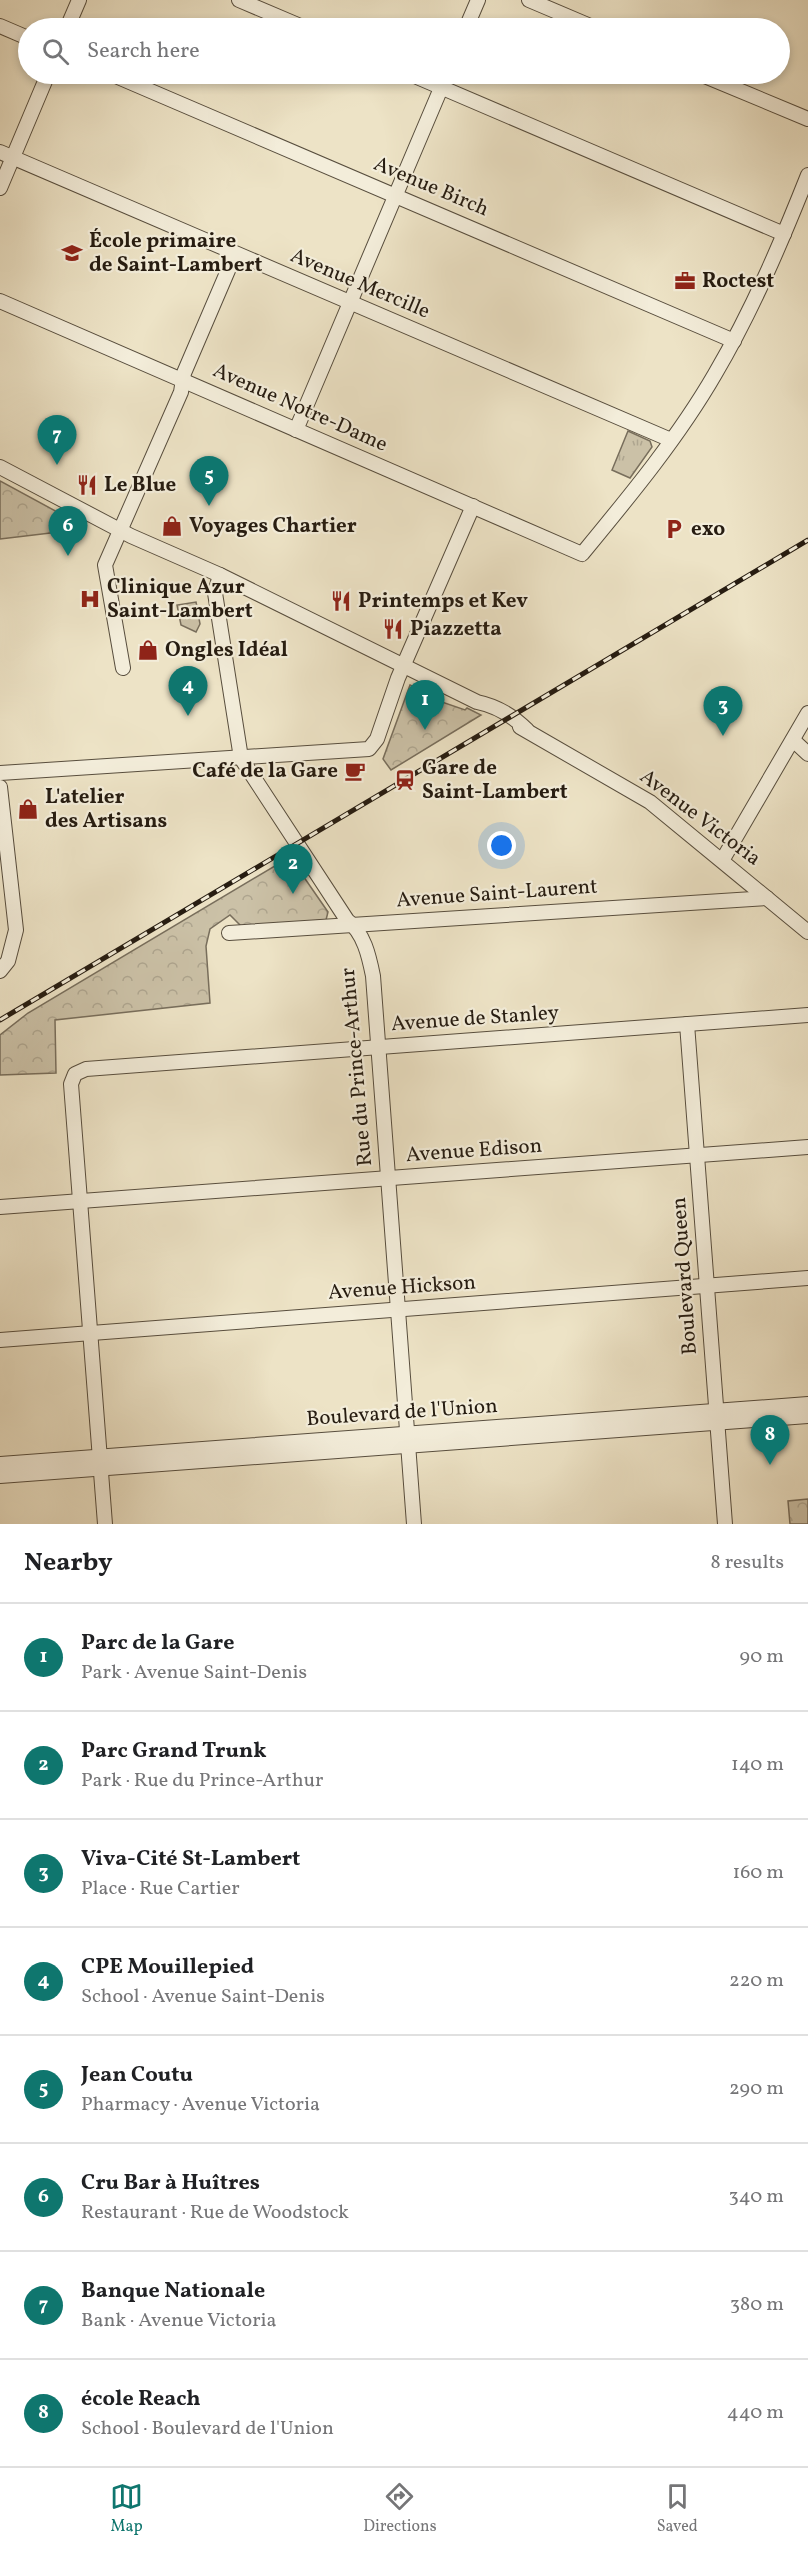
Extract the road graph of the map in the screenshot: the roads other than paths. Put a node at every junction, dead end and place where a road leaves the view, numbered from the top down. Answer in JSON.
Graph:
{"nodes":[{"id":1,"x":79,"y":0,"type":"edge"},
{"id":2,"x":239,"y":0,"type":"edge"},
{"id":3,"x":478,"y":0,"type":"edge"},
{"id":4,"x":529,"y":0,"type":"edge"},
{"id":5,"x":71,"y":18,"type":"edge"},
{"id":6,"x":281,"y":18,"type":"edge"},
{"id":7,"x":470,"y":18,"type":"edge"},
{"id":8,"x":571,"y":18,"type":"edge"},
{"id":9,"x":0,"y":26,"type":"edge"},
{"id":10,"x":18,"y":34,"type":"edge"},
{"id":11,"x":43,"y":84,"type":"edge"},
{"id":12,"x":134,"y":84,"type":"edge"},
{"id":13,"x":435,"y":84,"type":"edge"},
{"id":14,"x":443,"y":84,"type":"edge"},
{"id":15,"x":724,"y":84,"type":"edge"},
{"id":16,"x":442,"y":87,"type":"junction"},
{"id":17,"x":808,"y":119,"type":"edge"},
{"id":18,"x":6,"y":155,"type":"edge"},
{"id":19,"x":808,"y":175,"type":"edge"},
{"id":20,"x":0,"y":188,"type":"edge"},
{"id":21,"x":395,"y":195,"type":"junction"},
{"id":22,"x":784,"y":234,"type":"junction"},
{"id":23,"x":235,"y":254,"type":"junction"},
{"id":24,"x":0,"y":301,"type":"edge"},
{"id":25,"x":350,"y":302,"type":"junction"},
{"id":26,"x":734,"y":341,"type":"junction"},
{"id":27,"x":183,"y":379,"type":"junction"},
{"id":28,"x":296,"y":430,"type":"junction"},
{"id":29,"x":671,"y":440,"type":"junction"},
{"id":30,"x":0,"y":467,"type":"edge"},
{"id":31,"x":473,"y":506,"type":"junction"},
{"id":32,"x":119,"y":530,"type":"junction"},
{"id":33,"x":219,"y":575,"type":"junction"},
{"id":34,"x":404,"y":665,"type":"junction"},
{"id":35,"x":123,"y":668,"type":"dead end"},
{"id":36,"x":808,"y":713,"type":"edge"},
{"id":37,"x":792,"y":740,"type":"junction"},
{"id":38,"x":808,"y":754,"type":"edge"},
{"id":39,"x":240,"y":758,"type":"junction"},
{"id":40,"x":0,"y":773,"type":"edge"},
{"id":41,"x":0,"y":788,"type":"edge"},
{"id":42,"x":723,"y":859,"type":"junction"},
{"id":43,"x":768,"y":898,"type":"junction"},
{"id":44,"x":353,"y":924,"type":"junction"},
{"id":45,"x":808,"y":932,"type":"edge"},
{"id":46,"x":229,"y":933,"type":"dead end"},
{"id":47,"x":0,"y":971,"type":"edge"},
{"id":48,"x":808,"y":1015,"type":"edge"},
{"id":49,"x":687,"y":1024,"type":"junction"},
{"id":50,"x":378,"y":1047,"type":"junction"},
{"id":51,"x":808,"y":1147,"type":"edge"},
{"id":52,"x":697,"y":1155,"type":"junction"},
{"id":53,"x":388,"y":1179,"type":"junction"},
{"id":54,"x":80,"y":1201,"type":"junction"},
{"id":55,"x":0,"y":1208,"type":"edge"},
{"id":56,"x":808,"y":1278,"type":"edge"},
{"id":57,"x":707,"y":1285,"type":"junction"},
{"id":58,"x":398,"y":1310,"type":"junction"},
{"id":59,"x":90,"y":1333,"type":"junction"},
{"id":60,"x":0,"y":1340,"type":"edge"},
{"id":61,"x":808,"y":1404,"type":"edge"},
{"id":62,"x":808,"y":1416,"type":"edge"},
{"id":63,"x":717,"y":1418,"type":"junction"},
{"id":64,"x":408,"y":1440,"type":"junction"},
{"id":65,"x":100,"y":1463,"type":"junction"},
{"id":66,"x":0,"y":1464,"type":"edge"},
{"id":67,"x":0,"y":1476,"type":"edge"},
{"id":68,"x":105,"y":1524,"type":"edge"},
{"id":69,"x":414,"y":1524,"type":"edge"},
{"id":70,"x":725,"y":1524,"type":"edge"}],
"edges":[{"from":1,"to":5,"type":"street"},
{"from":2,"to":6,"type":"street"},
{"from":3,"to":7,"type":"street"},
{"from":4,"to":8,"type":"street"},
{"from":9,"to":10,"type":"street"},
{"from":11,"to":18,"type":"street"},
{"from":12,"to":21,"type":"street","name":"Avenue Birch"},
{"from":13,"to":16,"type":"street"},
{"from":14,"to":16,"type":"street"},
{"from":15,"to":17,"type":"street"},
{"from":16,"to":21,"type":"street"},
{"from":16,"to":22,"type":"street"},
{"from":18,"to":20,"type":"street"},
{"from":18,"to":23,"type":"street","name":"Avenue Mercille"},
{"from":19,"to":22,"type":"street"},
{"from":21,"to":25,"type":"street"},
{"from":21,"to":26,"type":"street","name":"Avenue Birch"},
{"from":22,"to":26,"type":"street"},
{"from":23,"to":25,"type":"street","name":"Avenue Mercille"},
{"from":23,"to":27,"type":"street"},
{"from":24,"to":27,"type":"street","name":"Avenue Notre-Dame"},
{"from":25,"to":28,"type":"street"},
{"from":25,"to":29,"type":"street","name":"Avenue Mercille"},
{"from":26,"to":29,"type":"street"},
{"from":27,"to":28,"type":"street","name":"Avenue Notre-Dame"},
{"from":27,"to":32,"type":"street"},
{"from":28,"to":31,"type":"street","name":"Avenue Notre-Dame"},
{"from":29,"to":31,"type":"street","name":"Avenue Notre-Dame"},
{"from":30,"to":32,"type":"street","name":"Avenue Victoria"},
{"from":31,"to":34,"type":"street"},
{"from":32,"to":33,"type":"street","name":"Avenue Victoria"},
{"from":32,"to":35,"type":"street"},
{"from":33,"to":34,"type":"street","name":"Avenue Victoria"},
{"from":33,"to":39,"type":"street","name":"Rue du Prince-Arthur"},
{"from":34,"to":39,"type":"street"},
{"from":34,"to":42,"type":"street","name":"Avenue Victoria"},
{"from":36,"to":37,"type":"street"},
{"from":37,"to":38,"type":"street"},
{"from":37,"to":42,"type":"street"},
{"from":39,"to":40,"type":"street"},
{"from":39,"to":44,"type":"street","name":"Rue du Prince-Arthur"},
{"from":41,"to":47,"type":"street"},
{"from":42,"to":43,"type":"street","name":"Avenue Victoria"},
{"from":43,"to":44,"type":"street","name":"Avenue Saint-Laurent"},
{"from":43,"to":45,"type":"street","name":"Avenue Victoria"},
{"from":44,"to":46,"type":"street","name":"Avenue Saint-Laurent"},
{"from":44,"to":50,"type":"street","name":"Rue du Prince-Arthur"},
{"from":48,"to":49,"type":"street","name":"Avenue de Stanley"},
{"from":49,"to":50,"type":"street","name":"Avenue de Stanley"},
{"from":49,"to":52,"type":"street","name":"Boulevard Queen"},
{"from":50,"to":53,"type":"street","name":"Rue du Prince-Arthur"},
{"from":50,"to":54,"type":"street","name":"Avenue de Stanley"},
{"from":51,"to":52,"type":"street","name":"Avenue Edison"},
{"from":52,"to":53,"type":"street","name":"Avenue Edison"},
{"from":52,"to":57,"type":"street","name":"Boulevard Queen"},
{"from":53,"to":54,"type":"street","name":"Avenue Edison"},
{"from":53,"to":58,"type":"street","name":"Rue du Prince-Arthur"},
{"from":54,"to":55,"type":"street","name":"Avenue Edison"},
{"from":54,"to":59,"type":"street"},
{"from":56,"to":57,"type":"street","name":"Avenue Hickson"},
{"from":57,"to":58,"type":"street","name":"Avenue Hickson"},
{"from":57,"to":63,"type":"street","name":"Boulevard Queen"},
{"from":58,"to":59,"type":"street","name":"Avenue Hickson"},
{"from":58,"to":64,"type":"street","name":"Rue du Prince-Arthur"},
{"from":59,"to":60,"type":"street","name":"Avenue Hickson"},
{"from":59,"to":65,"type":"street"},
{"from":61,"to":63,"type":"street","name":"Boulevard de l'Union"},
{"from":62,"to":63,"type":"street","name":"Boulevard de l'Union"},
{"from":63,"to":64,"type":"street","name":"Boulevard de l'Union"},
{"from":63,"to":70,"type":"street","name":"Boulevard Queen"},
{"from":64,"to":65,"type":"street","name":"Boulevard de l'Union"},
{"from":64,"to":69,"type":"street","name":"Rue du Prince-Arthur"},
{"from":65,"to":66,"type":"street","name":"Boulevard de l'Union"},
{"from":65,"to":67,"type":"street","name":"Boulevard de l'Union"},
{"from":65,"to":68,"type":"street"}]}
